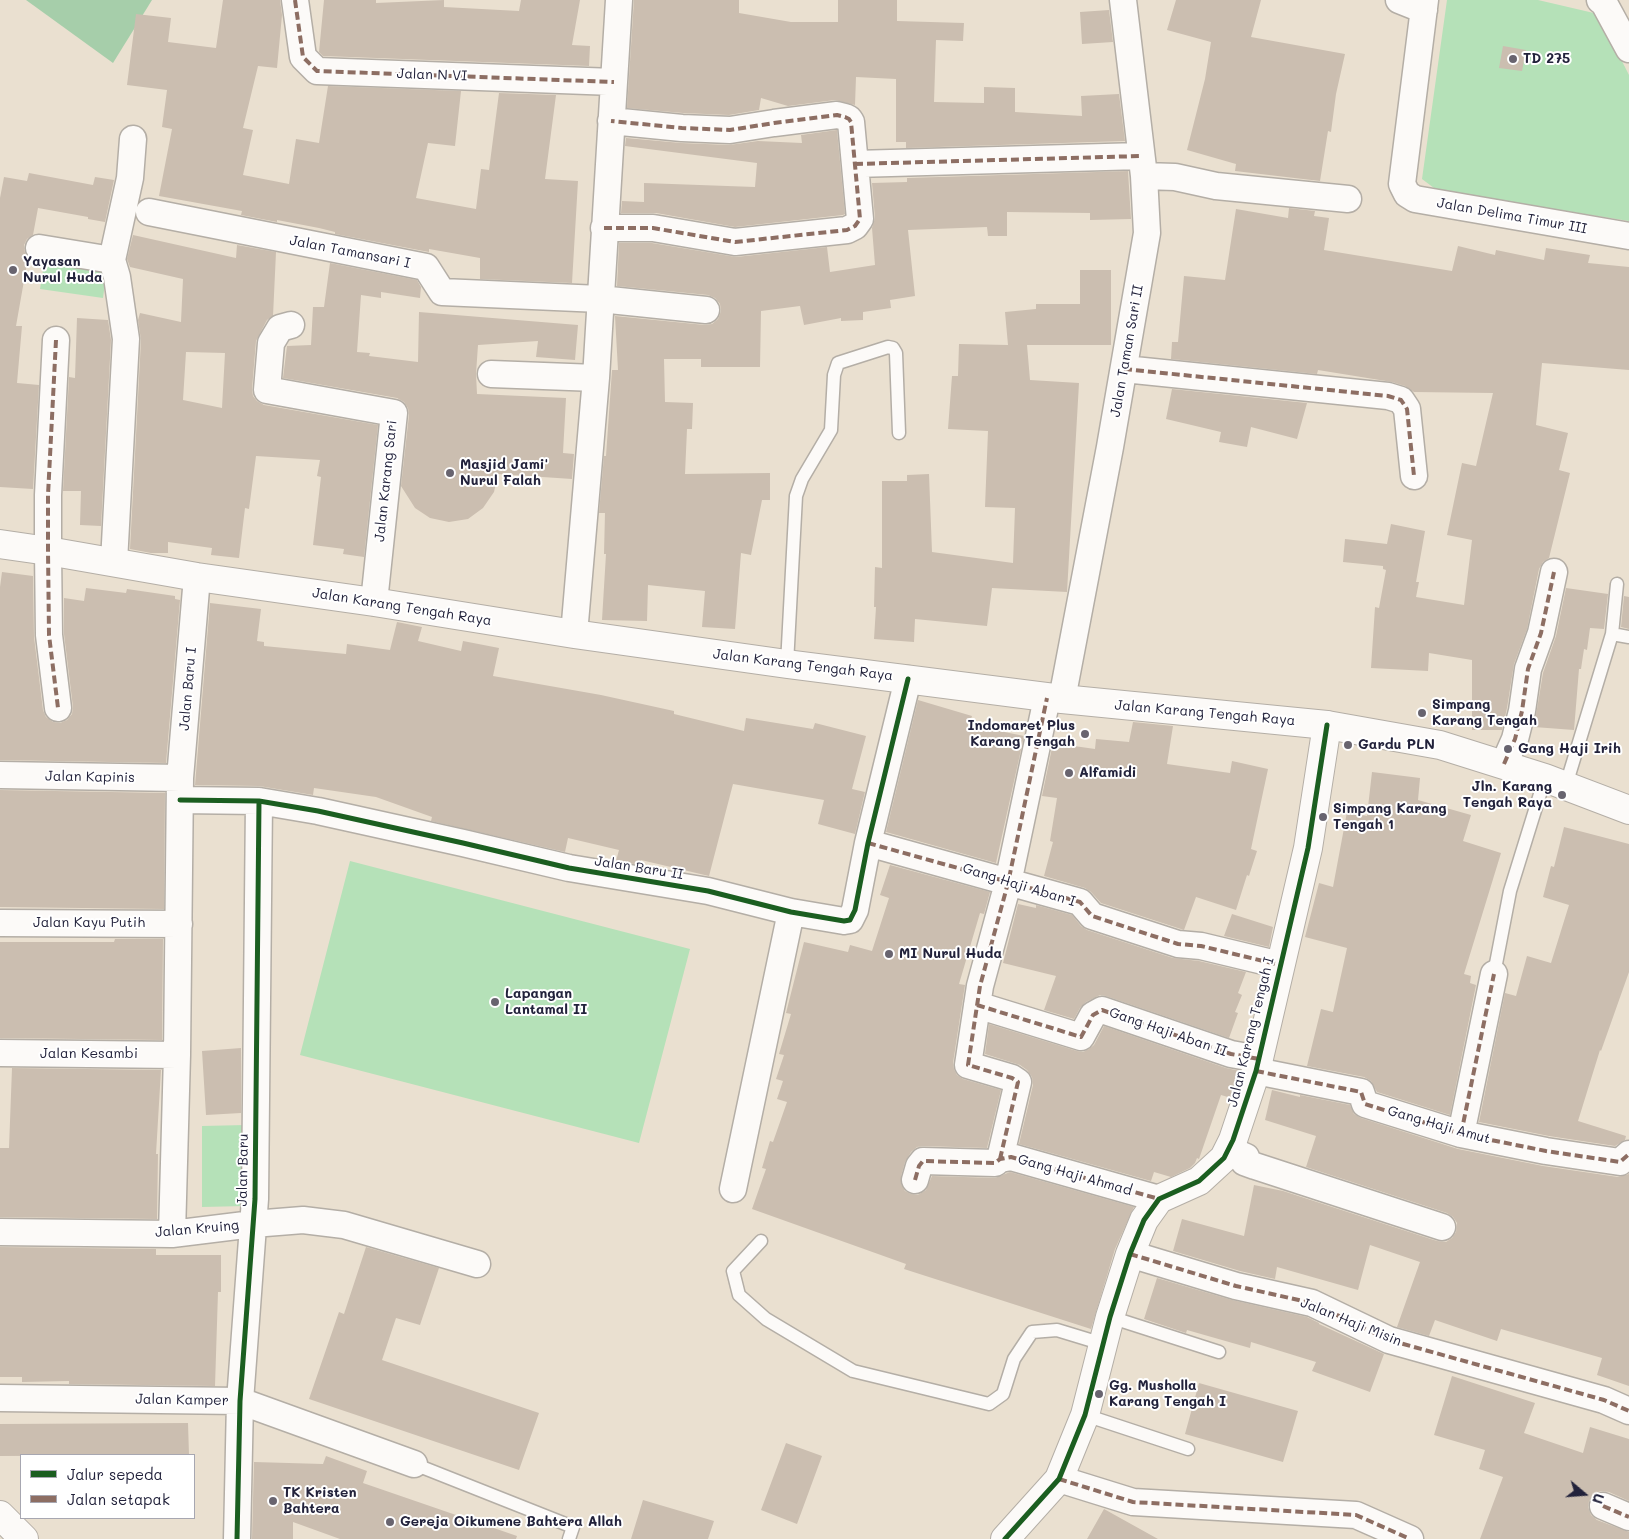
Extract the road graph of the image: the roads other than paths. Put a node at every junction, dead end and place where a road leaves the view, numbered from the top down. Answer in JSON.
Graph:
{"nodes":[{"id":1,"x":619,"y":0,"type":"edge"},
{"id":2,"x":1123,"y":0,"type":"edge"},
{"id":3,"x":1399,"y":0,"type":"edge"},
{"id":4,"x":1600,"y":0,"type":"edge"},
{"id":5,"x":296,"y":5,"type":"edge"},
{"id":6,"x":1424,"y":5,"type":"edge"},
{"id":7,"x":1629,"y":49,"type":"edge"},
{"id":8,"x":614,"y":82,"type":"junction"},
{"id":9,"x":611,"y":121,"type":"junction"},
{"id":10,"x":133,"y":139,"type":"dead end"},
{"id":11,"x":855,"y":164,"type":"junction"},
{"id":12,"x":1142,"y":166,"type":"junction"},
{"id":13,"x":1348,"y":199,"type":"dead end"},
{"id":14,"x":149,"y":212,"type":"dead end"},
{"id":15,"x":604,"y":228,"type":"junction"},
{"id":16,"x":1629,"y":236,"type":"edge"},
{"id":17,"x":39,"y":248,"type":"dead end"},
{"id":18,"x":112,"y":260,"type":"junction"},
{"id":19,"x":600,"y":299,"type":"junction"},
{"id":20,"x":706,"y":310,"type":"dead end"},
{"id":21,"x":291,"y":325,"type":"dead end"},
{"id":22,"x":56,"y":340,"type":"dead end"},
{"id":23,"x":1124,"y":369,"type":"junction"},
{"id":24,"x":491,"y":374,"type":"dead end"},
{"id":25,"x":596,"y":378,"type":"junction"},
{"id":26,"x":899,"y":434,"type":"dead end"},
{"id":27,"x":1414,"y":476,"type":"dead end"},
{"id":28,"x":0,"y":544,"type":"edge"},
{"id":29,"x":48,"y":551,"type":"junction"},
{"id":30,"x":114,"y":562,"type":"junction"},
{"id":31,"x":1554,"y":572,"type":"dead end"},
{"id":32,"x":197,"y":577,"type":"junction"},
{"id":33,"x":1617,"y":584,"type":"dead end"},
{"id":34,"x":374,"y":602,"type":"junction"},
{"id":35,"x":574,"y":634,"type":"junction"},
{"id":36,"x":1612,"y":634,"type":"junction"},
{"id":37,"x":1629,"y":637,"type":"edge"},
{"id":38,"x":787,"y":664,"type":"junction"},
{"id":39,"x":908,"y":679,"type":"junction"},
{"id":40,"x":1054,"y":698,"type":"junction"},
{"id":41,"x":58,"y":708,"type":"dead end"},
{"id":42,"x":1327,"y":725,"type":"junction"},
{"id":43,"x":1504,"y":764,"type":"junction"},
{"id":44,"x":0,"y":775,"type":"edge"},
{"id":45,"x":1556,"y":781,"type":"junction"},
{"id":46,"x":180,"y":789,"type":"junction"},
{"id":47,"x":259,"y":801,"type":"junction"},
{"id":48,"x":1629,"y":810,"type":"edge"},
{"id":49,"x":868,"y":843,"type":"junction"},
{"id":50,"x":1008,"y":883,"type":"junction"},
{"id":51,"x":791,"y":912,"type":"junction"},
{"id":52,"x":0,"y":923,"type":"edge"},
{"id":53,"x":179,"y":924,"type":"junction"},
{"id":54,"x":1280,"y":966,"type":"junction"},
{"id":55,"x":1494,"y":974,"type":"joint"},
{"id":56,"x":977,"y":1005,"type":"junction"},
{"id":57,"x":0,"y":1053,"type":"edge"},
{"id":58,"x":177,"y":1054,"type":"junction"},
{"id":59,"x":1257,"y":1065,"type":"junction"},
{"id":60,"x":1461,"y":1134,"type":"junction"},
{"id":61,"x":1230,"y":1150,"type":"junction"},
{"id":62,"x":1629,"y":1154,"type":"edge"},
{"id":63,"x":1000,"y":1159,"type":"junction"},
{"id":64,"x":915,"y":1180,"type":"dead end"},
{"id":65,"x":733,"y":1189,"type":"dead end"},
{"id":66,"x":1159,"y":1199,"type":"junction"},
{"id":67,"x":253,"y":1224,"type":"junction"},
{"id":68,"x":1442,"y":1227,"type":"dead end"},
{"id":69,"x":0,"y":1232,"type":"edge"},
{"id":70,"x":172,"y":1234,"type":"junction"},
{"id":71,"x":761,"y":1241,"type":"dead end"},
{"id":72,"x":1130,"y":1254,"type":"junction"},
{"id":73,"x":477,"y":1264,"type":"dead end"},
{"id":74,"x":1110,"y":1317,"type":"junction"},
{"id":75,"x":1103,"y":1344,"type":"junction"},
{"id":76,"x":1219,"y":1352,"type":"dead end"},
{"id":77,"x":0,"y":1398,"type":"edge"},
{"id":78,"x":240,"y":1401,"type":"junction"},
{"id":79,"x":1629,"y":1411,"type":"edge"},
{"id":80,"x":1085,"y":1415,"type":"junction"},
{"id":81,"x":1188,"y":1449,"type":"dead end"},
{"id":82,"x":414,"y":1464,"type":"joint"},
{"id":83,"x":1059,"y":1479,"type":"junction"},
{"id":84,"x":1603,"y":1506,"type":"dead end"},
{"id":85,"x":0,"y":1515,"type":"edge"},
{"id":86,"x":1629,"y":1517,"type":"edge"},
{"id":87,"x":24,"y":1539,"type":"edge"},
{"id":88,"x":237,"y":1539,"type":"edge"},
{"id":89,"x":569,"y":1539,"type":"edge"},
{"id":90,"x":1005,"y":1539,"type":"edge"},
{"id":91,"x":1410,"y":1539,"type":"edge"}],
"edges":[{"from":1,"to":8,"type":"street"},
{"from":2,"to":12,"type":"street","name":"Jalan Taman Sari II"},
{"from":3,"to":6,"type":"street"},
{"from":4,"to":7,"type":"street"},
{"from":5,"to":8,"type":"street","name":"Jalan N VI"},
{"from":6,"to":16,"type":"street","name":"Jalan Delima Timur III"},
{"from":8,"to":9,"type":"street"},
{"from":9,"to":11,"type":"street"},
{"from":9,"to":15,"type":"street"},
{"from":10,"to":18,"type":"street"},
{"from":11,"to":12,"type":"street"},
{"from":11,"to":15,"type":"street"},
{"from":12,"to":13,"type":"street"},
{"from":12,"to":23,"type":"street","name":"Jalan Taman Sari II"},
{"from":14,"to":19,"type":"street","name":"Jalan Tamansari I"},
{"from":15,"to":19,"type":"street"},
{"from":17,"to":18,"type":"street"},
{"from":18,"to":30,"type":"street"},
{"from":19,"to":20,"type":"street","name":"Jalan Tamansari I"},
{"from":19,"to":25,"type":"street"},
{"from":21,"to":34,"type":"street","name":"Jalan Karang Sari"},
{"from":22,"to":29,"type":"street"},
{"from":23,"to":27,"type":"street"},
{"from":23,"to":40,"type":"street","name":"Jalan Taman Sari II"},
{"from":24,"to":25,"type":"street"},
{"from":25,"to":35,"type":"street"},
{"from":26,"to":38,"type":"lane"},
{"from":28,"to":29,"type":"main road","name":"Jalan Karang Tengah Raya"},
{"from":29,"to":30,"type":"main road","name":"Jalan Karang Tengah Raya"},
{"from":29,"to":41,"type":"street"},
{"from":30,"to":32,"type":"main road","name":"Jalan Karang Tengah Raya"},
{"from":31,"to":43,"type":"street"},
{"from":32,"to":34,"type":"main road","name":"Jalan Karang Tengah Raya"},
{"from":32,"to":46,"type":"street","name":"Jalan Baru I"},
{"from":33,"to":36,"type":"lane"},
{"from":34,"to":35,"type":"main road","name":"Jalan Karang Tengah Raya"},
{"from":35,"to":38,"type":"main road","name":"Jalan Karang Tengah Raya"},
{"from":36,"to":37,"type":"lane"},
{"from":36,"to":45,"type":"lane"},
{"from":38,"to":39,"type":"main road","name":"Jalan Karang Tengah Raya"},
{"from":39,"to":40,"type":"main road","name":"Jalan Karang Tengah Raya"},
{"from":39,"to":49,"type":"street","name":"Jalan Baru II"},
{"from":40,"to":42,"type":"main road","name":"Jalan Karang Tengah Raya"},
{"from":40,"to":50,"type":"street","name":"Jalan Taman Sari II"},
{"from":42,"to":43,"type":"main road","name":"Jalan Karang Tengah Raya"},
{"from":42,"to":54,"type":"main road","name":"Jalan Karang Tengah I"},
{"from":43,"to":45,"type":"main road","name":"Jalan Karang Tengah Raya"},
{"from":44,"to":46,"type":"street","name":"Jalan Kapinis"},
{"from":45,"to":48,"type":"main road","name":"Jalan Karang Tengah Raya"},
{"from":45,"to":55,"type":"lane"},
{"from":46,"to":47,"type":"street","name":"Jalan Baru II"},
{"from":46,"to":53,"type":"street","name":"Jalan Baru I"},
{"from":47,"to":51,"type":"street","name":"Jalan Baru II"},
{"from":47,"to":67,"type":"street","name":"Jalan Baru"},
{"from":49,"to":50,"type":"street","name":"Gang Haji Aban I"},
{"from":49,"to":51,"type":"street","name":"Jalan Baru II"},
{"from":50,"to":54,"type":"street","name":"Gang Haji Aban I"},
{"from":50,"to":56,"type":"street","name":"Jalan Taman Sari II"},
{"from":51,"to":65,"type":"street"},
{"from":52,"to":53,"type":"street","name":"Jalan Kayu Putih"},
{"from":53,"to":58,"type":"street","name":"Jalan Baru I"},
{"from":54,"to":59,"type":"main road","name":"Jalan Karang Tengah I"},
{"from":55,"to":60,"type":"street"},
{"from":56,"to":59,"type":"street","name":"Gang Haji Aban II"},
{"from":56,"to":63,"type":"street","name":"Jalan Taman Sari II"},
{"from":57,"to":58,"type":"street","name":"Jalan Kesambi"},
{"from":58,"to":70,"type":"street","name":"Jalan Baru I"},
{"from":59,"to":60,"type":"street","name":"Gang Haji Amut"},
{"from":59,"to":61,"type":"main road","name":"Jalan Karang Tengah I"},
{"from":60,"to":62,"type":"street","name":"Gang Haji Amut"},
{"from":61,"to":66,"type":"main road","name":"Jalan Karang Tengah I"},
{"from":61,"to":68,"type":"street"},
{"from":63,"to":64,"type":"street","name":"Gang Haji Ahmad"},
{"from":63,"to":66,"type":"street","name":"Gang Haji Ahmad"},
{"from":66,"to":72,"type":"main road"},
{"from":67,"to":70,"type":"street","name":"Jalan Kruing"},
{"from":67,"to":73,"type":"street","name":"Jalan Kruing"},
{"from":67,"to":78,"type":"street","name":"Jalan Baru"},
{"from":69,"to":70,"type":"street","name":"Jalan Kruing"},
{"from":71,"to":75,"type":"lane"},
{"from":72,"to":74,"type":"main road"},
{"from":72,"to":79,"type":"street","name":"Jalan Haji Misin"},
{"from":74,"to":75,"type":"main road"},
{"from":74,"to":76,"type":"lane"},
{"from":75,"to":80,"type":"main road"},
{"from":77,"to":78,"type":"street","name":"Jalan Kamper"},
{"from":78,"to":82,"type":"street","name":"Jalan Kamper"},
{"from":78,"to":88,"type":"street","name":"Jalan Baru"},
{"from":80,"to":81,"type":"lane"},
{"from":80,"to":83,"type":"main road"},
{"from":82,"to":89,"type":"lane"},
{"from":83,"to":90,"type":"main road"},
{"from":83,"to":91,"type":"street"},
{"from":84,"to":86,"type":"street"},
{"from":85,"to":87,"type":"main road"}]}
